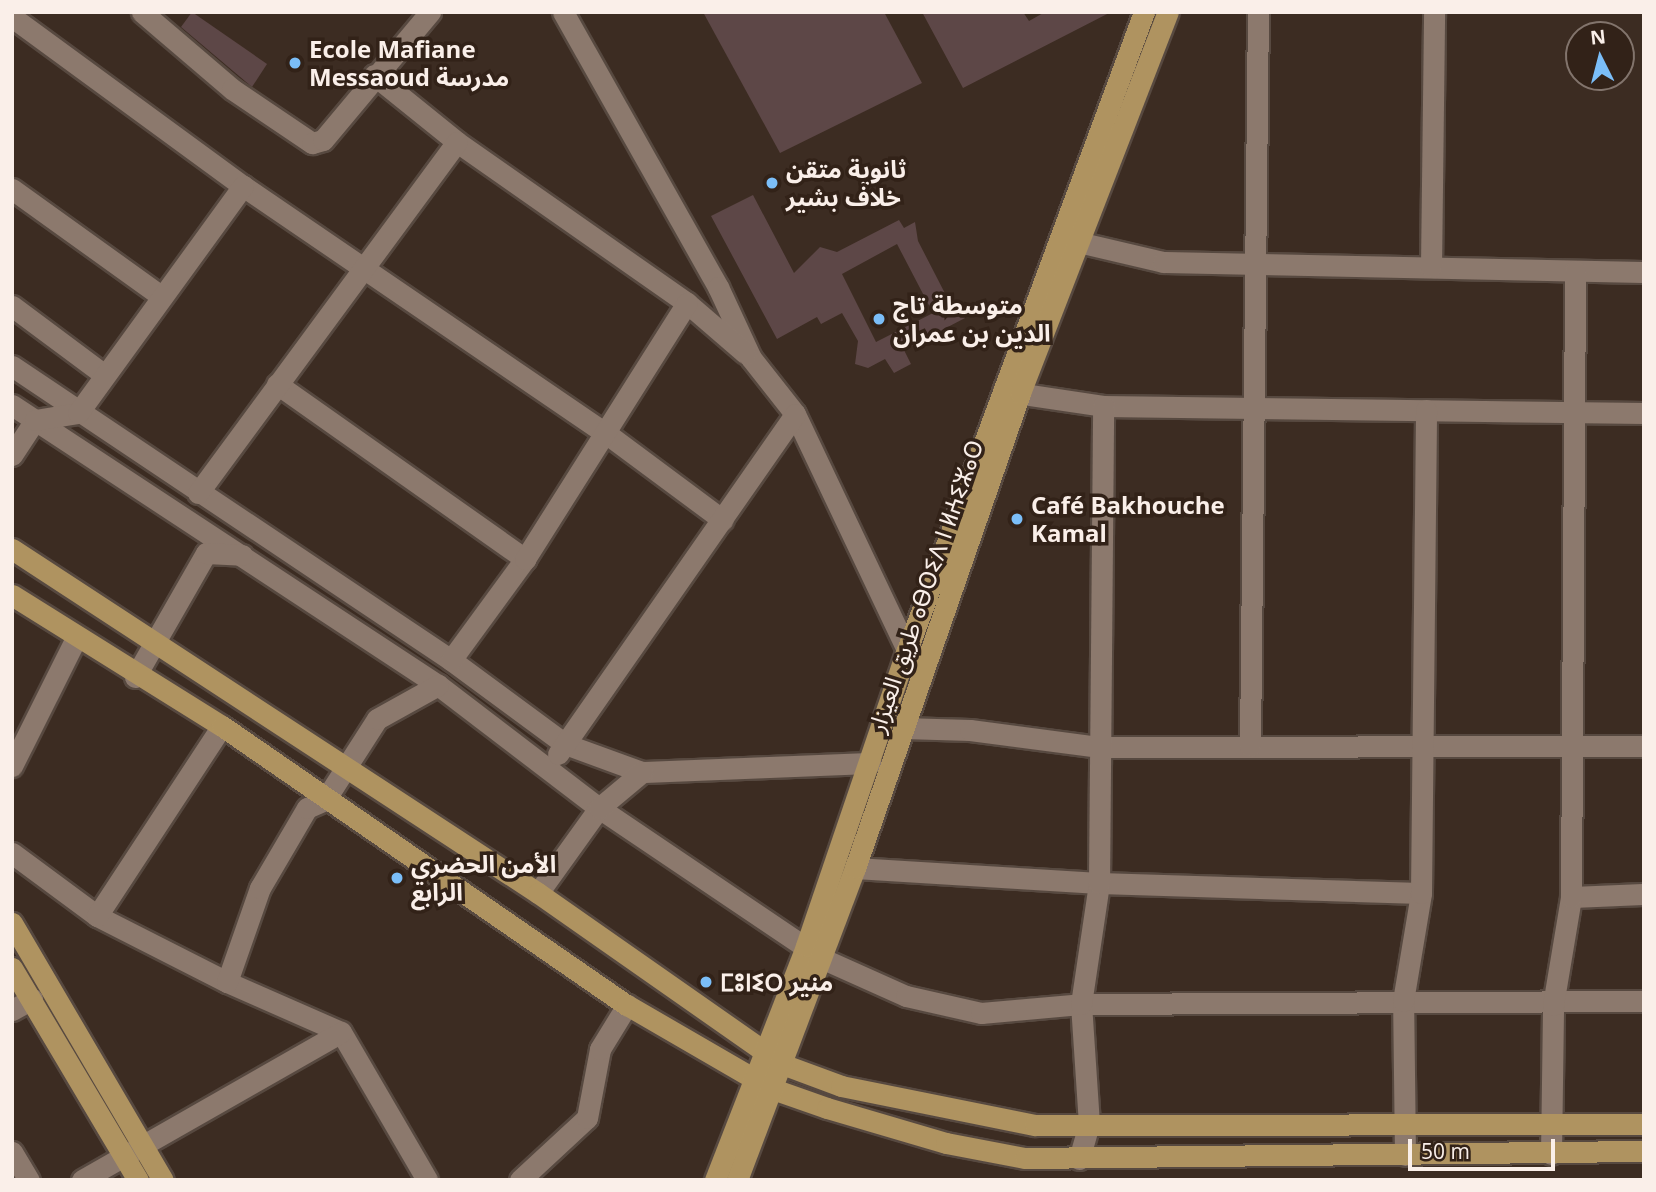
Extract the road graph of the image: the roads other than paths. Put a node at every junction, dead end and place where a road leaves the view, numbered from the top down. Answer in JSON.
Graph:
{"nodes":[{"id":1,"x":142,"y":12,"type":"edge"},
{"id":2,"x":430,"y":12,"type":"edge"},
{"id":3,"x":563,"y":12,"type":"edge"},
{"id":4,"x":1144,"y":12,"type":"edge"},
{"id":5,"x":1168,"y":12,"type":"edge"},
{"id":6,"x":1258,"y":12,"type":"edge"},
{"id":7,"x":1434,"y":12,"type":"edge"},
{"id":8,"x":22,"y":18,"type":"edge"},
{"id":9,"x":374,"y":75,"type":"junction"},
{"id":10,"x":457,"y":142,"type":"junction"},
{"id":11,"x":243,"y":186,"type":"junction"},
{"id":12,"x":12,"y":189,"type":"edge"},
{"id":13,"x":1069,"y":241,"type":"junction"},
{"id":14,"x":1255,"y":264,"type":"junction"},
{"id":15,"x":363,"y":266,"type":"junction"},
{"id":16,"x":1431,"y":267,"type":"junction"},
{"id":17,"x":1575,"y":271,"type":"junction"},
{"id":18,"x":1644,"y":272,"type":"edge"},
{"id":19,"x":161,"y":296,"type":"junction"},
{"id":20,"x":687,"y":303,"type":"junction"},
{"id":21,"x":12,"y":306,"type":"edge"},
{"id":22,"x":751,"y":358,"type":"junction"},
{"id":23,"x":12,"y":366,"type":"edge"},
{"id":24,"x":102,"y":373,"type":"junction"},
{"id":25,"x":277,"y":384,"type":"junction"},
{"id":26,"x":1010,"y":392,"type":"junction"},
{"id":27,"x":12,"y":405,"type":"edge"},
{"id":28,"x":1103,"y":406,"type":"junction"},
{"id":29,"x":1254,"y":408,"type":"junction"},
{"id":30,"x":1426,"y":410,"type":"junction"},
{"id":31,"x":78,"y":412,"type":"junction"},
{"id":32,"x":1574,"y":412,"type":"junction"},
{"id":33,"x":1644,"y":413,"type":"edge"},
{"id":34,"x":795,"y":414,"type":"junction"},
{"id":35,"x":35,"y":420,"type":"junction"},
{"id":36,"x":607,"y":434,"type":"junction"},
{"id":37,"x":12,"y":454,"type":"edge"},
{"id":38,"x":198,"y":492,"type":"junction"},
{"id":39,"x":723,"y":520,"type":"junction"},
{"id":40,"x":259,"y":533,"type":"junction"},
{"id":41,"x":12,"y":549,"type":"edge"},
{"id":42,"x":245,"y":555,"type":"junction"},
{"id":43,"x":525,"y":559,"type":"junction"},
{"id":44,"x":12,"y":595,"type":"edge"},
{"id":45,"x":76,"y":638,"type":"junction"},
{"id":46,"x":154,"y":647,"type":"junction"},
{"id":47,"x":907,"y":650,"type":"junction"},
{"id":48,"x":452,"y":660,"type":"junction"},
{"id":49,"x":926,"y":662,"type":"junction"},
{"id":50,"x":135,"y":677,"type":"junction"},
{"id":51,"x":438,"y":685,"type":"junction"},
{"id":52,"x":222,"y":726,"type":"junction"},
{"id":53,"x":903,"y":728,"type":"junction"},
{"id":54,"x":565,"y":744,"type":"junction"},
{"id":55,"x":1250,"y":746,"type":"junction"},
{"id":56,"x":1423,"y":746,"type":"junction"},
{"id":57,"x":1572,"y":746,"type":"junction"},
{"id":58,"x":1644,"y":746,"type":"edge"},
{"id":59,"x":1100,"y":747,"type":"junction"},
{"id":60,"x":871,"y":763,"type":"junction"},
{"id":61,"x":12,"y":766,"type":"edge"},
{"id":62,"x":549,"y":766,"type":"junction"},
{"id":63,"x":342,"y":767,"type":"junction"},
{"id":64,"x":642,"y":772,"type":"junction"},
{"id":65,"x":325,"y":800,"type":"junction"},
{"id":66,"x":599,"y":808,"type":"junction"},
{"id":67,"x":12,"y":853,"type":"edge"},
{"id":68,"x":855,"y":868,"type":"junction"},
{"id":69,"x":1099,"y":883,"type":"junction"},
{"id":70,"x":538,"y":893,"type":"junction"},
{"id":71,"x":1421,"y":893,"type":"junction"},
{"id":72,"x":1644,"y":894,"type":"edge"},
{"id":73,"x":1571,"y":897,"type":"junction"},
{"id":74,"x":97,"y":916,"type":"junction"},
{"id":75,"x":12,"y":923,"type":"edge"},
{"id":76,"x":813,"y":952,"type":"junction"},
{"id":77,"x":12,"y":968,"type":"edge"},
{"id":78,"x":227,"y":982,"type":"junction"},
{"id":79,"x":32,"y":999,"type":"junction"},
{"id":80,"x":1403,"y":1001,"type":"junction"},
{"id":81,"x":1644,"y":1001,"type":"edge"},
{"id":82,"x":1081,"y":1004,"type":"junction"},
{"id":83,"x":627,"y":1005,"type":"junction"},
{"id":84,"x":1553,"y":1005,"type":"junction"},
{"id":85,"x":12,"y":1010,"type":"edge"},
{"id":86,"x":341,"y":1032,"type":"junction"},
{"id":87,"x":764,"y":1047,"type":"junction"},
{"id":88,"x":782,"y":1063,"type":"junction"},
{"id":89,"x":760,"y":1083,"type":"junction"},
{"id":90,"x":1089,"y":1124,"type":"junction"},
{"id":91,"x":1405,"y":1124,"type":"junction"},
{"id":92,"x":1553,"y":1124,"type":"junction"},
{"id":93,"x":1644,"y":1124,"type":"edge"},
{"id":94,"x":1644,"y":1150,"type":"edge"},
{"id":95,"x":12,"y":1152,"type":"edge"},
{"id":96,"x":134,"y":1152,"type":"junction"},
{"id":97,"x":1405,"y":1154,"type":"junction"},
{"id":98,"x":1551,"y":1154,"type":"junction"},
{"id":99,"x":1079,"y":1159,"type":"junction"},
{"id":100,"x":29,"y":1180,"type":"edge"},
{"id":101,"x":82,"y":1180,"type":"edge"},
{"id":102,"x":138,"y":1180,"type":"edge"},
{"id":103,"x":163,"y":1180,"type":"edge"},
{"id":104,"x":427,"y":1180,"type":"edge"},
{"id":105,"x":520,"y":1180,"type":"edge"},
{"id":106,"x":715,"y":1180,"type":"edge"},
{"id":107,"x":737,"y":1180,"type":"edge"}],
"edges":[{"from":1,"to":9,"type":"street"},
{"from":2,"to":9,"type":"street"},
{"from":3,"to":22,"type":"street"},
{"from":4,"to":13,"type":"main road","name":"طريق العيزار ⴰⴱⵔⵉⴷ ⵏ ⵍⵄⵉⵣⴰⵔ"},
{"from":5,"to":13,"type":"main road","name":"طريق العيزار ⴰⴱⵔⵉⴷ ⵏ ⵍⵄⵉⵣⴰⵔ"},
{"from":6,"to":14,"type":"street"},
{"from":7,"to":16,"type":"street"},
{"from":8,"to":11,"type":"street"},
{"from":9,"to":10,"type":"street"},
{"from":10,"to":15,"type":"street"},
{"from":10,"to":20,"type":"street"},
{"from":11,"to":15,"type":"street"},
{"from":11,"to":19,"type":"street"},
{"from":12,"to":19,"type":"street"},
{"from":13,"to":14,"type":"street"},
{"from":13,"to":26,"type":"main road","name":"طريق العيزار ⴰⴱⵔⵉⴷ ⵏ ⵍⵄⵉⵣⴰⵔ"},
{"from":14,"to":16,"type":"street"},
{"from":14,"to":29,"type":"street"},
{"from":15,"to":25,"type":"street"},
{"from":15,"to":36,"type":"street"},
{"from":16,"to":17,"type":"street"},
{"from":17,"to":18,"type":"street"},
{"from":17,"to":32,"type":"street"},
{"from":19,"to":24,"type":"street"},
{"from":20,"to":22,"type":"street"},
{"from":20,"to":36,"type":"street"},
{"from":21,"to":24,"type":"street"},
{"from":22,"to":34,"type":"street"},
{"from":23,"to":31,"type":"street"},
{"from":24,"to":31,"type":"street"},
{"from":25,"to":38,"type":"street"},
{"from":25,"to":43,"type":"street"},
{"from":26,"to":28,"type":"street"},
{"from":26,"to":47,"type":"main road","name":"طريق العيزار ⴰⴱⵔⵉⴷ ⵏ ⵍⵄⵉⵣⴰⵔ"},
{"from":26,"to":49,"type":"main road","name":"طريق العيزار ⴰⴱⵔⵉⴷ ⵏ ⵍⵄⵉⵣⴰⵔ"},
{"from":27,"to":35,"type":"street"},
{"from":28,"to":29,"type":"street"},
{"from":28,"to":59,"type":"street"},
{"from":29,"to":30,"type":"street"},
{"from":29,"to":55,"type":"street"},
{"from":30,"to":32,"type":"street"},
{"from":30,"to":56,"type":"street"},
{"from":31,"to":35,"type":"street"},
{"from":31,"to":38,"type":"street"},
{"from":32,"to":33,"type":"street"},
{"from":32,"to":57,"type":"street"},
{"from":34,"to":39,"type":"street"},
{"from":34,"to":47,"type":"street"},
{"from":35,"to":37,"type":"street"},
{"from":35,"to":42,"type":"street"},
{"from":36,"to":39,"type":"street"},
{"from":36,"to":43,"type":"street"},
{"from":38,"to":40,"type":"street"},
{"from":39,"to":54,"type":"street"},
{"from":40,"to":42,"type":"street"},
{"from":40,"to":48,"type":"street"},
{"from":41,"to":46,"type":"main road"},
{"from":42,"to":46,"type":"street"},
{"from":42,"to":51,"type":"street"},
{"from":43,"to":48,"type":"street"},
{"from":44,"to":45,"type":"main road"},
{"from":45,"to":50,"type":"main road"},
{"from":45,"to":61,"type":"street"},
{"from":46,"to":50,"type":"street"},
{"from":46,"to":63,"type":"main road"},
{"from":47,"to":49,"type":"street"},
{"from":47,"to":60,"type":"main road","name":"طريق العيزار ⴰⴱⵔⵉⴷ ⵏ ⵍⵄⵉⵣⴰⵔ"},
{"from":48,"to":54,"type":"street"},
{"from":49,"to":53,"type":"main road","name":"طريق العيزار ⴰⴱⵔⵉⴷ ⵏ ⵍⵄⵉⵣⴰⵔ"},
{"from":50,"to":52,"type":"main road"},
{"from":51,"to":62,"type":"street"},
{"from":51,"to":63,"type":"street"},
{"from":52,"to":65,"type":"main road"},
{"from":52,"to":74,"type":"street"},
{"from":53,"to":59,"type":"street"},
{"from":53,"to":68,"type":"main road","name":"طريق العيزار ⴰⴱⵔⵉⴷ ⵏ ⵍⵄⵉⵣⴰⵔ"},
{"from":54,"to":62,"type":"street"},
{"from":54,"to":64,"type":"street"},
{"from":55,"to":56,"type":"street"},
{"from":55,"to":59,"type":"street"},
{"from":56,"to":57,"type":"street"},
{"from":56,"to":71,"type":"street"},
{"from":57,"to":58,"type":"street"},
{"from":57,"to":73,"type":"street"},
{"from":59,"to":69,"type":"street"},
{"from":60,"to":64,"type":"street"},
{"from":60,"to":76,"type":"main road","name":"طريق العيزار ⴰⴱⵔⵉⴷ ⵏ ⵍⵄⵉⵣⴰⵔ"},
{"from":62,"to":66,"type":"street"},
{"from":63,"to":65,"type":"street"},
{"from":63,"to":70,"type":"main road"},
{"from":64,"to":66,"type":"street"},
{"from":65,"to":78,"type":"street"},
{"from":65,"to":83,"type":"main road"},
{"from":66,"to":70,"type":"street"},
{"from":66,"to":76,"type":"street"},
{"from":67,"to":74,"type":"street"},
{"from":68,"to":69,"type":"street"},
{"from":68,"to":76,"type":"main road","name":"طريق العيزار ⴰⴱⵔⵉⴷ ⵏ ⵍⵄⵉⵣⴰⵔ"},
{"from":69,"to":71,"type":"street"},
{"from":69,"to":82,"type":"street"},
{"from":70,"to":87,"type":"main road"},
{"from":71,"to":80,"type":"street"},
{"from":72,"to":73,"type":"street"},
{"from":73,"to":84,"type":"street"},
{"from":74,"to":78,"type":"street"},
{"from":75,"to":96,"type":"main road"},
{"from":76,"to":82,"type":"street"},
{"from":76,"to":87,"type":"main road","name":"طريق العيزار ⴰⴱⵔⵉⴷ ⵏ ⵍⵄⵉⵣⴰⵔ"},
{"from":76,"to":88,"type":"main road","name":"طريق العيزار ⴰⴱⵔⵉⴷ ⵏ ⵍⵄⵉⵣⴰⵔ"},
{"from":77,"to":79,"type":"main road"},
{"from":78,"to":86,"type":"street"},
{"from":79,"to":85,"type":"street"},
{"from":79,"to":96,"type":"main road"},
{"from":80,"to":82,"type":"street"},
{"from":80,"to":84,"type":"street"},
{"from":80,"to":91,"type":"street"},
{"from":81,"to":84,"type":"street"},
{"from":82,"to":90,"type":"street"},
{"from":83,"to":89,"type":"main road"},
{"from":83,"to":105,"type":"street"},
{"from":84,"to":92,"type":"street"},
{"from":86,"to":96,"type":"street"},
{"from":86,"to":104,"type":"street"},
{"from":87,"to":88,"type":"main road"},
{"from":87,"to":89,"type":"main road","name":"طريق العيزار ⴰⴱⵔⵉⴷ ⵏ ⵍⵄⵉⵣⴰⵔ"},
{"from":88,"to":89,"type":"main road","name":"طريق العيزار ⴰⴱⵔⵉⴷ ⵏ ⵍⵄⵉⵣⴰⵔ"},
{"from":88,"to":90,"type":"main road"},
{"from":89,"to":99,"type":"main road"},
{"from":89,"to":106,"type":"main road","name":"طريق العيزار ⴰⴱⵔⵉⴷ ⵏ ⵍⵄⵉⵣⴰⵔ"},
{"from":89,"to":107,"type":"main road","name":"طريق العيزار ⴰⴱⵔⵉⴷ ⵏ ⵍⵄⵉⵣⴰⵔ"},
{"from":90,"to":91,"type":"main road"},
{"from":90,"to":99,"type":"street"},
{"from":91,"to":92,"type":"main road"},
{"from":91,"to":97,"type":"street"},
{"from":92,"to":93,"type":"main road"},
{"from":92,"to":98,"type":"street"},
{"from":94,"to":98,"type":"main road"},
{"from":95,"to":100,"type":"street"},
{"from":96,"to":101,"type":"street"},
{"from":96,"to":102,"type":"main road"},
{"from":96,"to":103,"type":"main road"},
{"from":97,"to":98,"type":"main road"},
{"from":97,"to":99,"type":"main road"}]}
